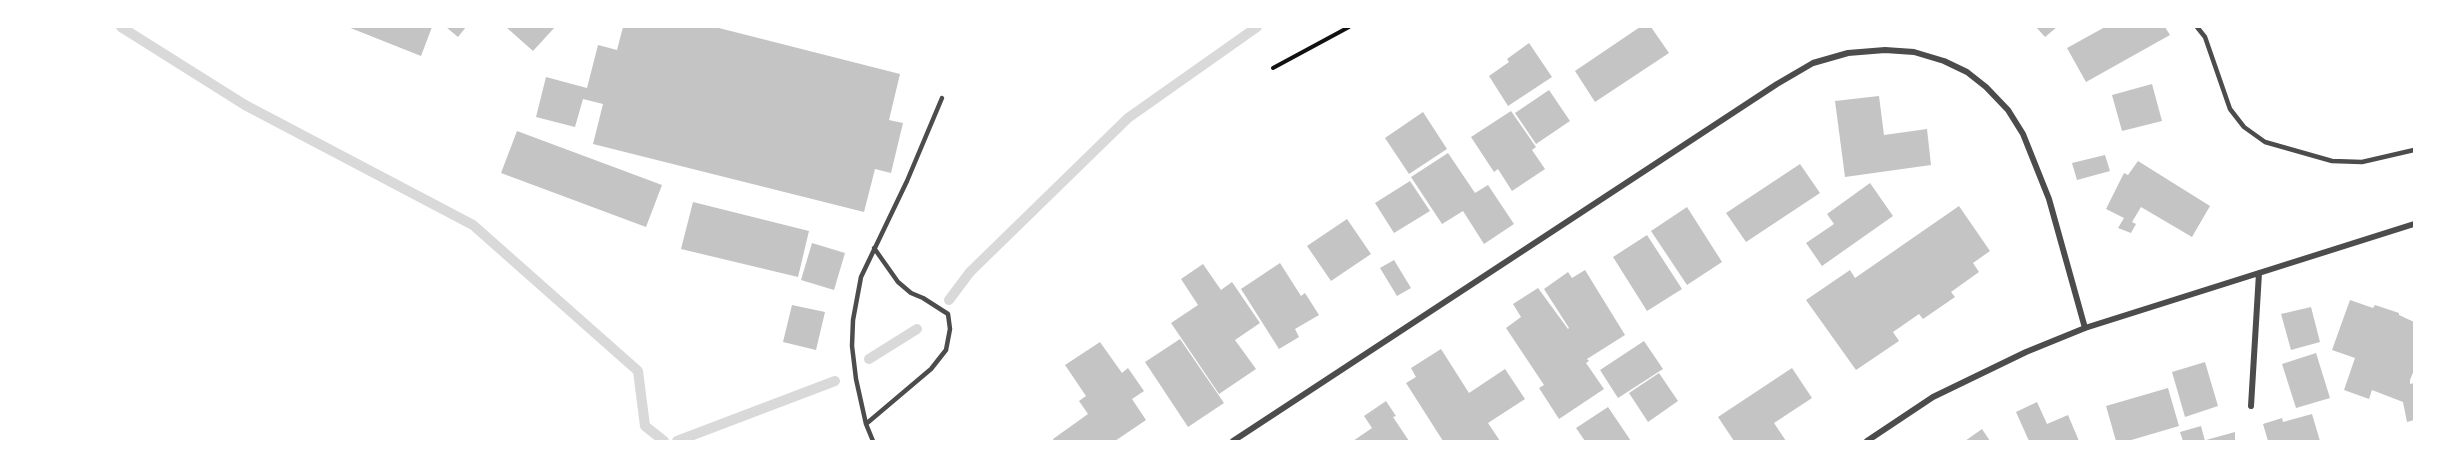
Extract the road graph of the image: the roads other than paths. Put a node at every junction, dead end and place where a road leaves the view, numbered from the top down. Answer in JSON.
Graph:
{"nodes":[{"id":1,"x":2197,"y":27,"type":"edge"},
{"id":2,"x":942,"y":98,"type":"dead end"},
{"id":3,"x":2414,"y":150,"type":"edge"},
{"id":4,"x":2414,"y":224,"type":"edge"},
{"id":5,"x":874,"y":248,"type":"junction"},
{"id":6,"x":2259,"y":273,"type":"junction"},
{"id":7,"x":2085,"y":328,"type":"junction"},
{"id":8,"x":2251,"y":406,"type":"dead end"},
{"id":9,"x":866,"y":424,"type":"junction"},
{"id":10,"x":873,"y":441,"type":"edge"},
{"id":11,"x":1233,"y":441,"type":"edge"},
{"id":12,"x":1868,"y":441,"type":"edge"}],
"edges":[{"from":1,"to":3,"type":"lane"},
{"from":2,"to":5,"type":"lane"},
{"from":4,"to":6,"type":"street"},
{"from":5,"to":9,"type":"lane"},
{"from":5,"to":9,"type":"lane"},
{"from":6,"to":7,"type":"street"},
{"from":6,"to":8,"type":"street"},
{"from":7,"to":11,"type":"street"},
{"from":7,"to":12,"type":"street"},
{"from":9,"to":10,"type":"lane"}]}
